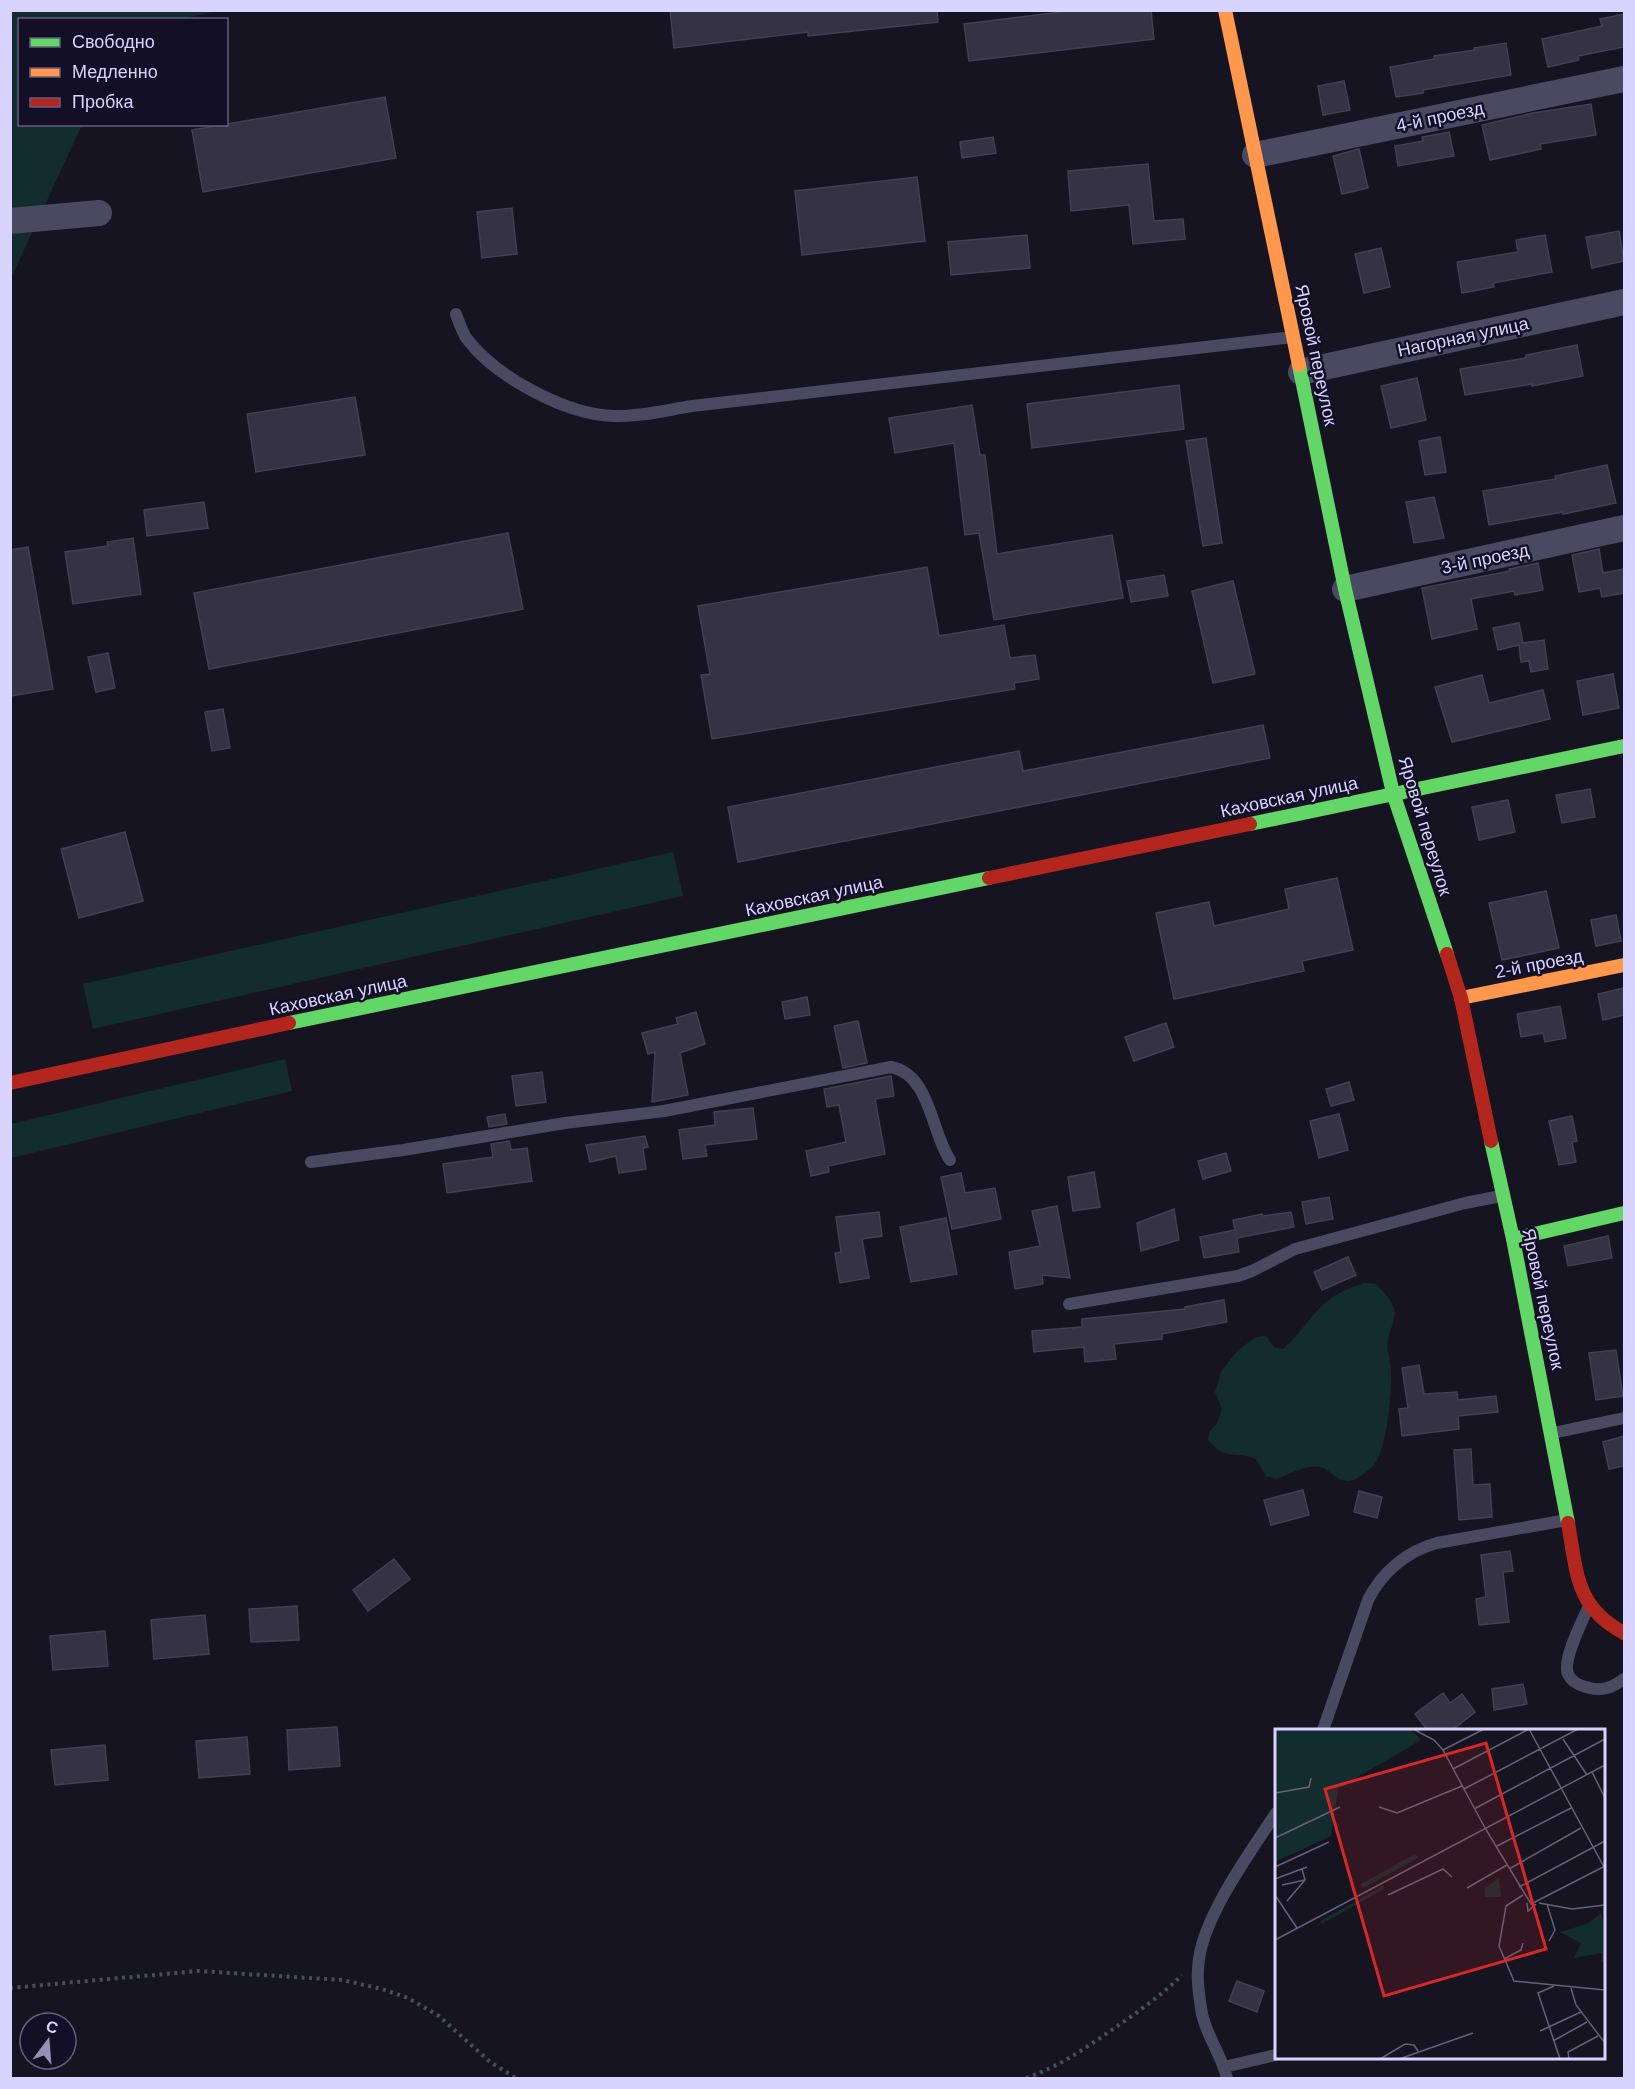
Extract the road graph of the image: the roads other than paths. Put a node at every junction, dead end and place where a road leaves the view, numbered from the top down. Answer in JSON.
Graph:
{"nodes":[{"id":1,"x":1225,"y":10,"type":"edge"},
{"id":2,"x":1624,"y":79,"type":"edge"},
{"id":3,"x":1255,"y":155,"type":"junction"},
{"id":4,"x":99,"y":213,"type":"dead end"},
{"id":5,"x":10,"y":220,"type":"edge"},
{"id":6,"x":1624,"y":302,"type":"edge"},
{"id":7,"x":456,"y":314,"type":"dead end"},
{"id":8,"x":1294,"y":337,"type":"junction"},
{"id":9,"x":1301,"y":372,"type":"junction"},
{"id":10,"x":1624,"y":528,"type":"edge"},
{"id":11,"x":1345,"y":589,"type":"junction"},
{"id":12,"x":1624,"y":746,"type":"edge"},
{"id":13,"x":1393,"y":793,"type":"junction"},
{"id":14,"x":1624,"y":965,"type":"edge"},
{"id":15,"x":1461,"y":998,"type":"junction"},
{"id":16,"x":10,"y":1083,"type":"edge"},
{"id":17,"x":950,"y":1160,"type":"dead end"},
{"id":18,"x":311,"y":1162,"type":"dead end"},
{"id":19,"x":1502,"y":1196,"type":"junction"},
{"id":20,"x":1624,"y":1213,"type":"edge"},
{"id":21,"x":1513,"y":1239,"type":"junction"},
{"id":22,"x":1070,"y":1305,"type":"dead end"},
{"id":23,"x":1624,"y":1418,"type":"edge"},
{"id":24,"x":1552,"y":1434,"type":"junction"},
{"id":25,"x":1569,"y":1520,"type":"junction"},
{"id":26,"x":1589,"y":1607,"type":"junction"},
{"id":27,"x":1624,"y":1633,"type":"edge"},
{"id":28,"x":1624,"y":1679,"type":"edge"},
{"id":29,"x":1324,"y":1729,"type":"edge"},
{"id":30,"x":1275,"y":1815,"type":"edge"},
{"id":31,"x":1275,"y":2055,"type":"edge"},
{"id":32,"x":1226,"y":2073,"type":"edge"}],
"edges":[{"from":1,"to":3,"type":"main road","name":"Яровой переулок"},
{"from":2,"to":3,"type":"street","name":"4-й проезд"},
{"from":3,"to":8,"type":"main road","name":"Яровой переулок"},
{"from":4,"to":5,"type":"street"},
{"from":6,"to":9,"type":"street","name":"Нагорная улица"},
{"from":7,"to":8,"type":"lane"},
{"from":8,"to":9,"type":"main road","name":"Яровой переулок"},
{"from":9,"to":11,"type":"main road","name":"Яровой переулок"},
{"from":10,"to":11,"type":"street","name":"3-й проезд"},
{"from":11,"to":13,"type":"main road","name":"Яровой переулок"},
{"from":12,"to":13,"type":"main road","name":"Каховская улица"},
{"from":13,"to":15,"type":"main road","name":"Яровой переулок"},
{"from":13,"to":16,"type":"main road","name":"Каховская улица"},
{"from":14,"to":15,"type":"main road","name":"2-й проезд"},
{"from":15,"to":19,"type":"main road","name":"Яровой переулок"},
{"from":17,"to":18,"type":"lane"},
{"from":19,"to":21,"type":"main road","name":"Яровой переулок"},
{"from":19,"to":22,"type":"lane"},
{"from":20,"to":21,"type":"main road"},
{"from":21,"to":24,"type":"main road","name":"Яровой переулок"},
{"from":23,"to":24,"type":"lane"},
{"from":24,"to":25,"type":"main road","name":"Яровой переулок"},
{"from":25,"to":26,"type":"main road","name":"Яровой переулок"},
{"from":25,"to":29,"type":"lane"},
{"from":26,"to":27,"type":"main road","name":"Яровой переулок"},
{"from":26,"to":28,"type":"lane"},
{"from":30,"to":32,"type":"lane"},
{"from":31,"to":32,"type":"lane"}]}
